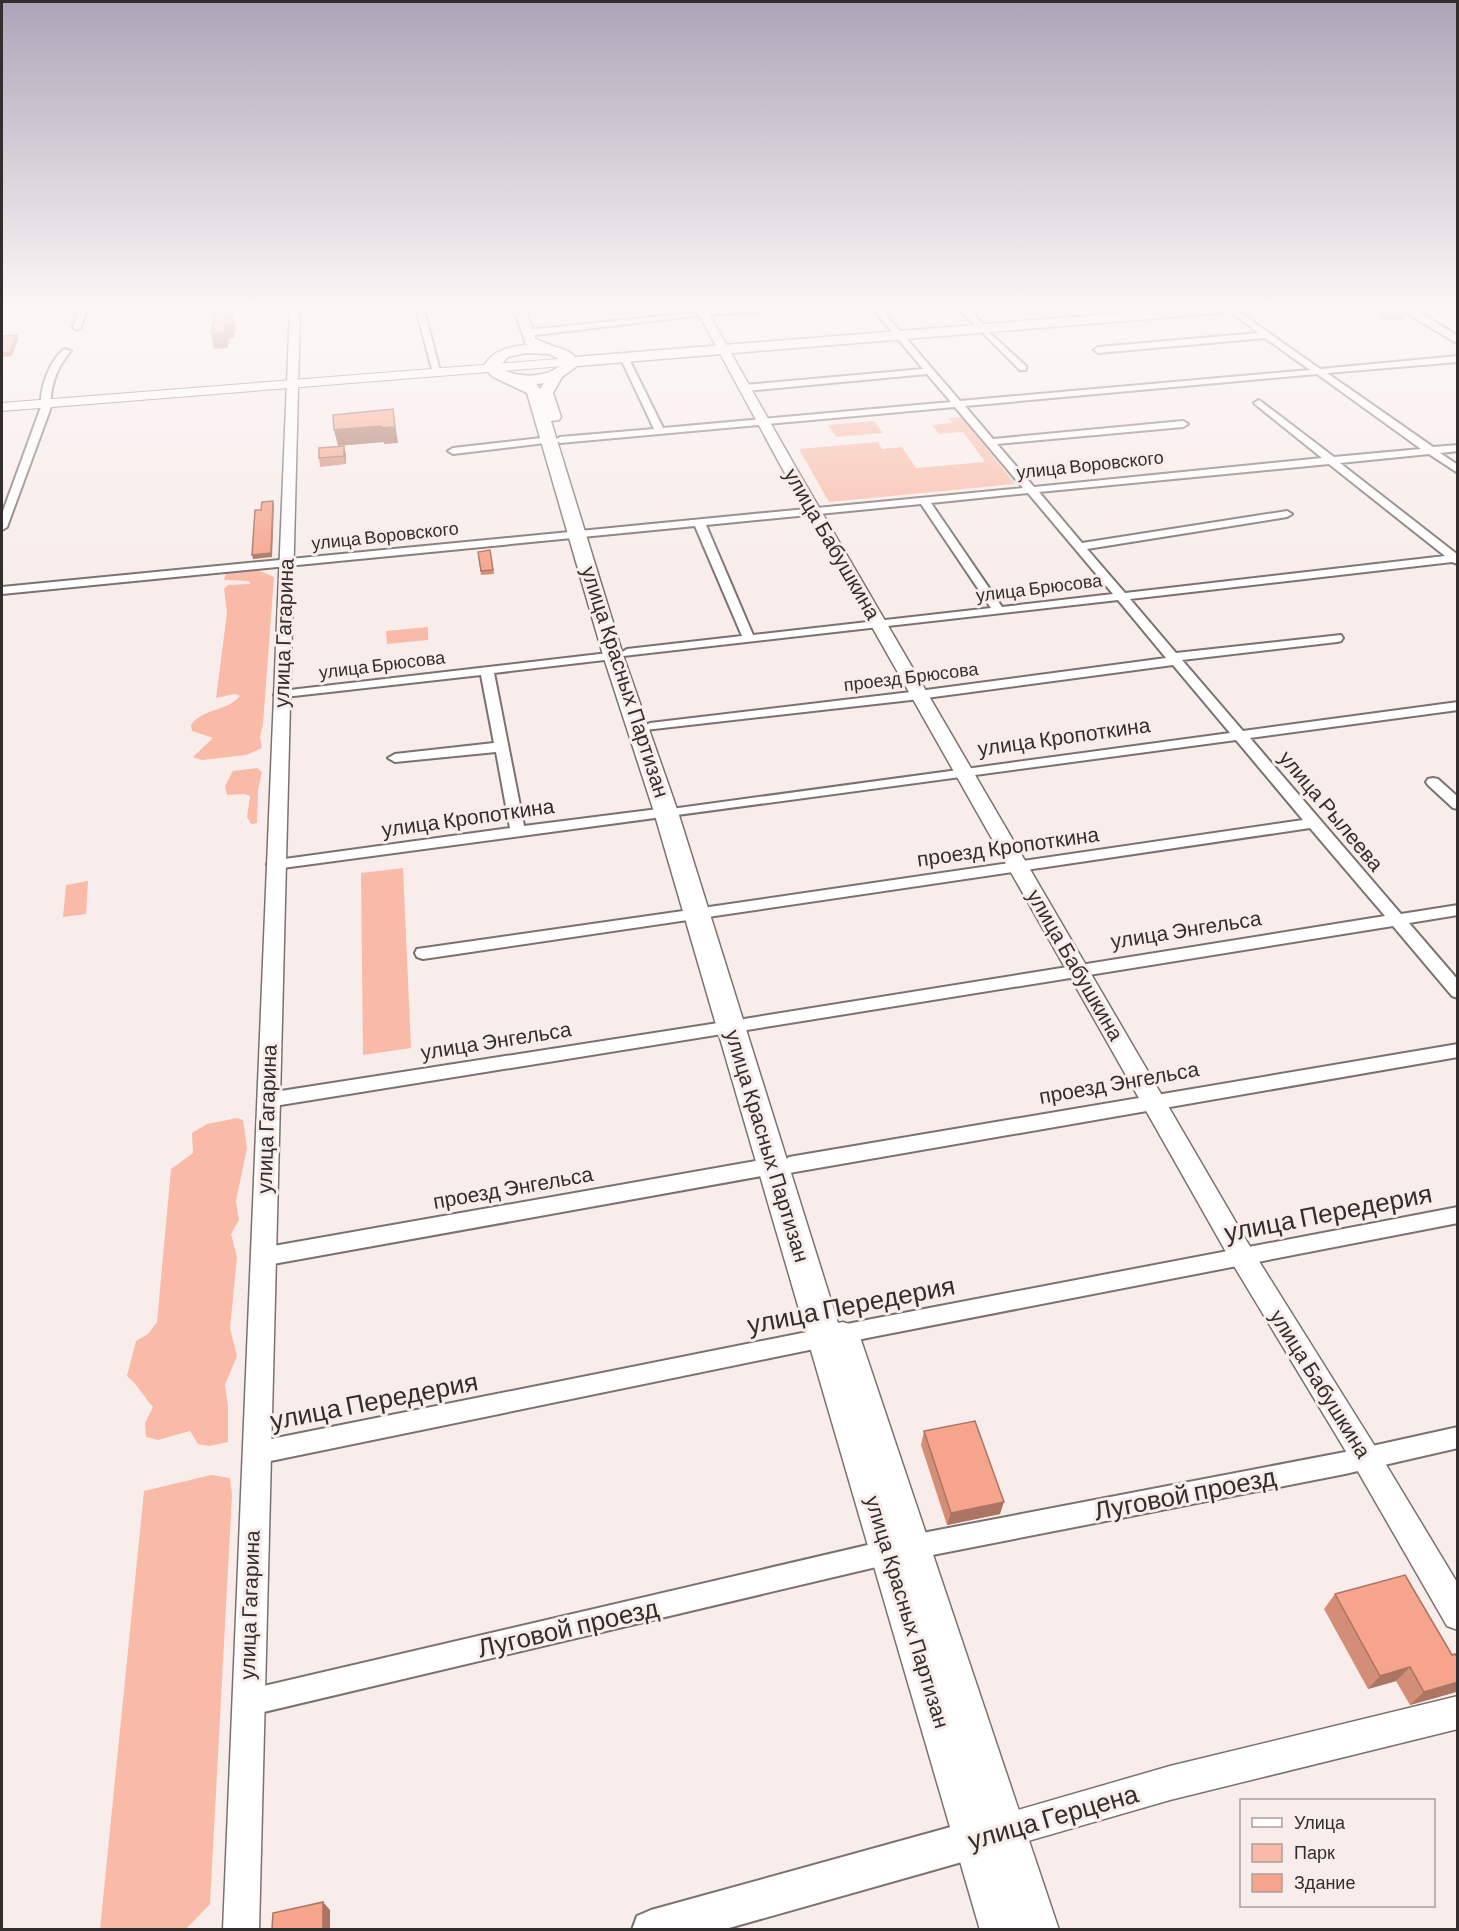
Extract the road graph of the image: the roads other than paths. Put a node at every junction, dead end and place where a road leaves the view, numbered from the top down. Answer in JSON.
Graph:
{"nodes":[{"id":1,"x":46,"y":399,"type":"edge"},
{"id":2,"x":83,"y":399,"type":"edge"},
{"id":3,"x":292,"y":399,"type":"edge"},
{"id":4,"x":536,"y":399,"type":"edge"},
{"id":5,"x":546,"y":399,"type":"edge"},
{"id":6,"x":644,"y":399,"type":"edge"},
{"id":7,"x":752,"y":399,"type":"edge"},
{"id":8,"x":952,"y":399,"type":"edge"},
{"id":9,"x":1011,"y":399,"type":"edge"},
{"id":10,"x":1356,"y":399,"type":"edge"},
{"id":11,"x":47,"y":402,"type":"junction"},
{"id":12,"x":1259,"y":403,"type":"dead end"},
{"id":13,"x":956,"y":404,"type":"junction"},
{"id":14,"x":2,"y":405,"type":"edge"},
{"id":15,"x":765,"y":421,"type":"junction"},
{"id":16,"x":1183,"y":424,"type":"dead end"},
{"id":17,"x":660,"y":431,"type":"junction"},
{"id":18,"x":555,"y":440,"type":"junction"},
{"id":19,"x":988,"y":442,"type":"junction"},
{"id":20,"x":1458,"y":448,"type":"edge"},
{"id":21,"x":1429,"y":450,"type":"junction"},
{"id":22,"x":453,"y":451,"type":"dead end"},
{"id":23,"x":1332,"y":461,"type":"junction"},
{"id":24,"x":1458,"y":470,"type":"edge"},
{"id":25,"x":1029,"y":489,"type":"junction"},
{"id":26,"x":923,"y":499,"type":"junction"},
{"id":27,"x":813,"y":510,"type":"junction"},
{"id":28,"x":1287,"y":514,"type":"dead end"},
{"id":29,"x":699,"y":522,"type":"junction"},
{"id":30,"x":2,"y":527,"type":"edge"},
{"id":31,"x":584,"y":534,"type":"junction"},
{"id":32,"x":1078,"y":547,"type":"junction"},
{"id":33,"x":1456,"y":559,"type":"edge"},
{"id":34,"x":286,"y":564,"type":"junction"},
{"id":35,"x":2,"y":591,"type":"edge"},
{"id":36,"x":1120,"y":596,"type":"junction"},
{"id":37,"x":998,"y":610,"type":"junction"},
{"id":38,"x":880,"y":626,"type":"junction"},
{"id":39,"x":1337,"y":638,"type":"dead end"},
{"id":40,"x":749,"y":639,"type":"junction"},
{"id":41,"x":620,"y":654,"type":"junction"},
{"id":42,"x":1172,"y":657,"type":"junction"},
{"id":43,"x":487,"y":671,"type":"junction"},
{"id":44,"x":281,"y":695,"type":"junction"},
{"id":45,"x":920,"y":695,"type":"junction"},
{"id":46,"x":1458,"y":706,"type":"edge"},
{"id":47,"x":650,"y":727,"type":"junction"},
{"id":48,"x":1239,"y":735,"type":"junction"},
{"id":49,"x":500,"y":747,"type":"junction"},
{"id":50,"x":395,"y":759,"type":"dead end"},
{"id":51,"x":964,"y":772,"type":"junction"},
{"id":52,"x":1433,"y":782,"type":"dead end"},
{"id":53,"x":1458,"y":805,"type":"edge"},
{"id":54,"x":671,"y":811,"type":"junction"},
{"id":55,"x":1313,"y":823,"type":"junction"},
{"id":56,"x":518,"y":832,"type":"junction"},
{"id":57,"x":276,"y":864,"type":"junction"},
{"id":58,"x":1018,"y":867,"type":"junction"},
{"id":59,"x":1458,"y":910,"type":"edge"},
{"id":60,"x":703,"y":913,"type":"junction"},
{"id":61,"x":1396,"y":920,"type":"junction"},
{"id":62,"x":423,"y":953,"type":"dead end"},
{"id":63,"x":1078,"y":970,"type":"junction"},
{"id":64,"x":1458,"y":992,"type":"edge"},
{"id":65,"x":738,"y":1026,"type":"junction"},
{"id":66,"x":1458,"y":1050,"type":"edge"},
{"id":67,"x":268,"y":1100,"type":"junction"},
{"id":68,"x":1154,"y":1101,"type":"junction"},
{"id":69,"x":781,"y":1166,"type":"junction"},
{"id":70,"x":1458,"y":1215,"type":"edge"},
{"id":71,"x":262,"y":1257,"type":"junction"},
{"id":72,"x":1243,"y":1258,"type":"junction"},
{"id":73,"x":833,"y":1336,"type":"junction"},
{"id":74,"x":1458,"y":1437,"type":"edge"},
{"id":75,"x":256,"y":1452,"type":"junction"},
{"id":76,"x":1366,"y":1458,"type":"junction"},
{"id":77,"x":900,"y":1550,"type":"junction"},
{"id":78,"x":1458,"y":1615,"type":"edge"},
{"id":79,"x":247,"y":1703,"type":"junction"},
{"id":80,"x":1458,"y":1712,"type":"edge"},
{"id":81,"x":990,"y":1835,"type":"junction"},
{"id":82,"x":242,"y":1929,"type":"edge"},
{"id":83,"x":651,"y":1929,"type":"edge"},
{"id":84,"x":1004,"y":1929,"type":"edge"},
{"id":85,"x":1036,"y":1929,"type":"edge"}],
"edges":[{"from":1,"to":11,"type":"street"},
{"from":2,"to":11,"type":"main road"},
{"from":3,"to":34,"type":"street","name":"улица Гагарина"},
{"from":4,"to":18,"type":"highway","name":"улица Красных Партизан"},
{"from":5,"to":18,"type":"highway","name":"улица Красных Партизан"},
{"from":6,"to":17,"type":"street"},
{"from":7,"to":15,"type":"street","name":"улица Бабушкина"},
{"from":8,"to":13,"type":"street","name":"улица Рылеева"},
{"from":9,"to":13,"type":"street"},
{"from":10,"to":21,"type":"street"},
{"from":11,"to":14,"type":"main road"},
{"from":11,"to":30,"type":"street"},
{"from":12,"to":23,"type":"street"},
{"from":13,"to":15,"type":"street"},
{"from":13,"to":19,"type":"street","name":"улица Рылеева"},
{"from":15,"to":17,"type":"street"},
{"from":15,"to":27,"type":"street","name":"улица Бабушкина"},
{"from":16,"to":19,"type":"street"},
{"from":17,"to":18,"type":"street"},
{"from":18,"to":22,"type":"street"},
{"from":18,"to":31,"type":"highway","name":"улица Красных Партизан"},
{"from":19,"to":25,"type":"street","name":"улица Рылеева"},
{"from":20,"to":21,"type":"street","name":"улица Воровского"},
{"from":21,"to":23,"type":"street","name":"улица Воровского"},
{"from":21,"to":24,"type":"street"},
{"from":23,"to":25,"type":"street","name":"улица Воровского"},
{"from":23,"to":33,"type":"street"},
{"from":25,"to":26,"type":"street","name":"улица Воровского"},
{"from":25,"to":32,"type":"street","name":"улица Рылеева"},
{"from":26,"to":27,"type":"street","name":"улица Воровского"},
{"from":26,"to":37,"type":"street"},
{"from":27,"to":29,"type":"street","name":"улица Воровского"},
{"from":27,"to":38,"type":"street","name":"улица Бабушкина"},
{"from":28,"to":32,"type":"street"},
{"from":29,"to":31,"type":"street","name":"улица Воровского"},
{"from":29,"to":40,"type":"street"},
{"from":31,"to":34,"type":"street","name":"улица Воровского"},
{"from":31,"to":41,"type":"highway","name":"улица Красных Партизан"},
{"from":32,"to":36,"type":"street","name":"улица Рылеева"},
{"from":33,"to":36,"type":"street","name":"улица Брюсова"},
{"from":34,"to":35,"type":"street","name":"улица Воровского"},
{"from":34,"to":44,"type":"street","name":"улица Гагарина"},
{"from":36,"to":37,"type":"street","name":"улица Брюсова"},
{"from":36,"to":42,"type":"street","name":"улица Рылеева"},
{"from":37,"to":38,"type":"street","name":"улица Брюсова"},
{"from":38,"to":40,"type":"street","name":"улица Брюсова"},
{"from":38,"to":45,"type":"street","name":"улица Бабушкина"},
{"from":39,"to":42,"type":"street"},
{"from":40,"to":41,"type":"street","name":"улица Брюсова"},
{"from":41,"to":43,"type":"street","name":"улица Брюсова"},
{"from":41,"to":47,"type":"highway","name":"улица Красных Партизан"},
{"from":41,"to":54,"type":"highway","name":"улица Красных Партизан"},
{"from":42,"to":45,"type":"street","name":"проезд Брюсова"},
{"from":42,"to":48,"type":"street","name":"улица Рылеева"},
{"from":43,"to":44,"type":"street","name":"улица Брюсова"},
{"from":43,"to":49,"type":"street"},
{"from":44,"to":57,"type":"street","name":"улица Гагарина"},
{"from":45,"to":47,"type":"street","name":"проезд Брюсова"},
{"from":45,"to":51,"type":"street","name":"улица Бабушкина"},
{"from":46,"to":48,"type":"street","name":"улица Кропоткина"},
{"from":47,"to":54,"type":"highway","name":"улица Красных Партизан"},
{"from":48,"to":51,"type":"street","name":"улица Кропоткина"},
{"from":48,"to":55,"type":"street","name":"улица Рылеева"},
{"from":49,"to":50,"type":"street"},
{"from":49,"to":56,"type":"street"},
{"from":51,"to":54,"type":"street","name":"улица Кропоткина"},
{"from":51,"to":58,"type":"street","name":"улица Бабушкина"},
{"from":52,"to":53,"type":"street"},
{"from":54,"to":56,"type":"street","name":"улица Кропоткина"},
{"from":54,"to":60,"type":"highway","name":"улица Красных Партизан"},
{"from":55,"to":58,"type":"street","name":"проезд Кропоткина"},
{"from":55,"to":61,"type":"street","name":"улица Рылеева"},
{"from":56,"to":57,"type":"street","name":"улица Кропоткина"},
{"from":57,"to":67,"type":"street","name":"улица Гагарина"},
{"from":58,"to":60,"type":"street","name":"проезд Кропоткина"},
{"from":58,"to":63,"type":"street","name":"улица Бабушкина"},
{"from":59,"to":61,"type":"street","name":"улица Энгельса"},
{"from":60,"to":62,"type":"street","name":"проезд Кропоткина"},
{"from":60,"to":65,"type":"highway","name":"улица Красных Партизан"},
{"from":61,"to":63,"type":"street","name":"улица Энгельса"},
{"from":61,"to":64,"type":"street","name":"улица Рылеева"},
{"from":63,"to":65,"type":"street","name":"улица Энгельса"},
{"from":63,"to":68,"type":"street","name":"улица Бабушкина"},
{"from":65,"to":67,"type":"street","name":"улица Энгельса"},
{"from":65,"to":69,"type":"highway","name":"улица Красных Партизан"},
{"from":66,"to":68,"type":"street","name":"проезд Энгельса"},
{"from":67,"to":71,"type":"street","name":"улица Гагарина"},
{"from":68,"to":69,"type":"street","name":"проезд Энгельса"},
{"from":68,"to":72,"type":"street","name":"улица Бабушкина"},
{"from":69,"to":71,"type":"street","name":"проезд Энгельса"},
{"from":69,"to":73,"type":"highway","name":"улица Красных Партизан"},
{"from":70,"to":72,"type":"street","name":"улица Передерия"},
{"from":71,"to":75,"type":"street","name":"улица Гагарина"},
{"from":72,"to":73,"type":"street","name":"улица Передерия"},
{"from":72,"to":76,"type":"street","name":"улица Бабушкина"},
{"from":73,"to":75,"type":"street","name":"улица Передерия"},
{"from":73,"to":77,"type":"highway","name":"улица Красных Партизан"},
{"from":74,"to":76,"type":"street","name":"Луговой проезд"},
{"from":75,"to":79,"type":"street","name":"улица Гагарина"},
{"from":76,"to":77,"type":"street","name":"Луговой проезд"},
{"from":76,"to":78,"type":"street","name":"улица Бабушкина"},
{"from":77,"to":79,"type":"street","name":"Луговой проезд"},
{"from":77,"to":81,"type":"highway","name":"улица Красных Партизан"},
{"from":79,"to":82,"type":"street","name":"улица Гагарина"},
{"from":80,"to":81,"type":"street","name":"улица Герцена"},
{"from":81,"to":83,"type":"main road","name":"улица Герцена"},
{"from":81,"to":84,"type":"highway","name":"улица Красных Партизан"},
{"from":81,"to":85,"type":"highway","name":"улица Красных Партизан"}]}
